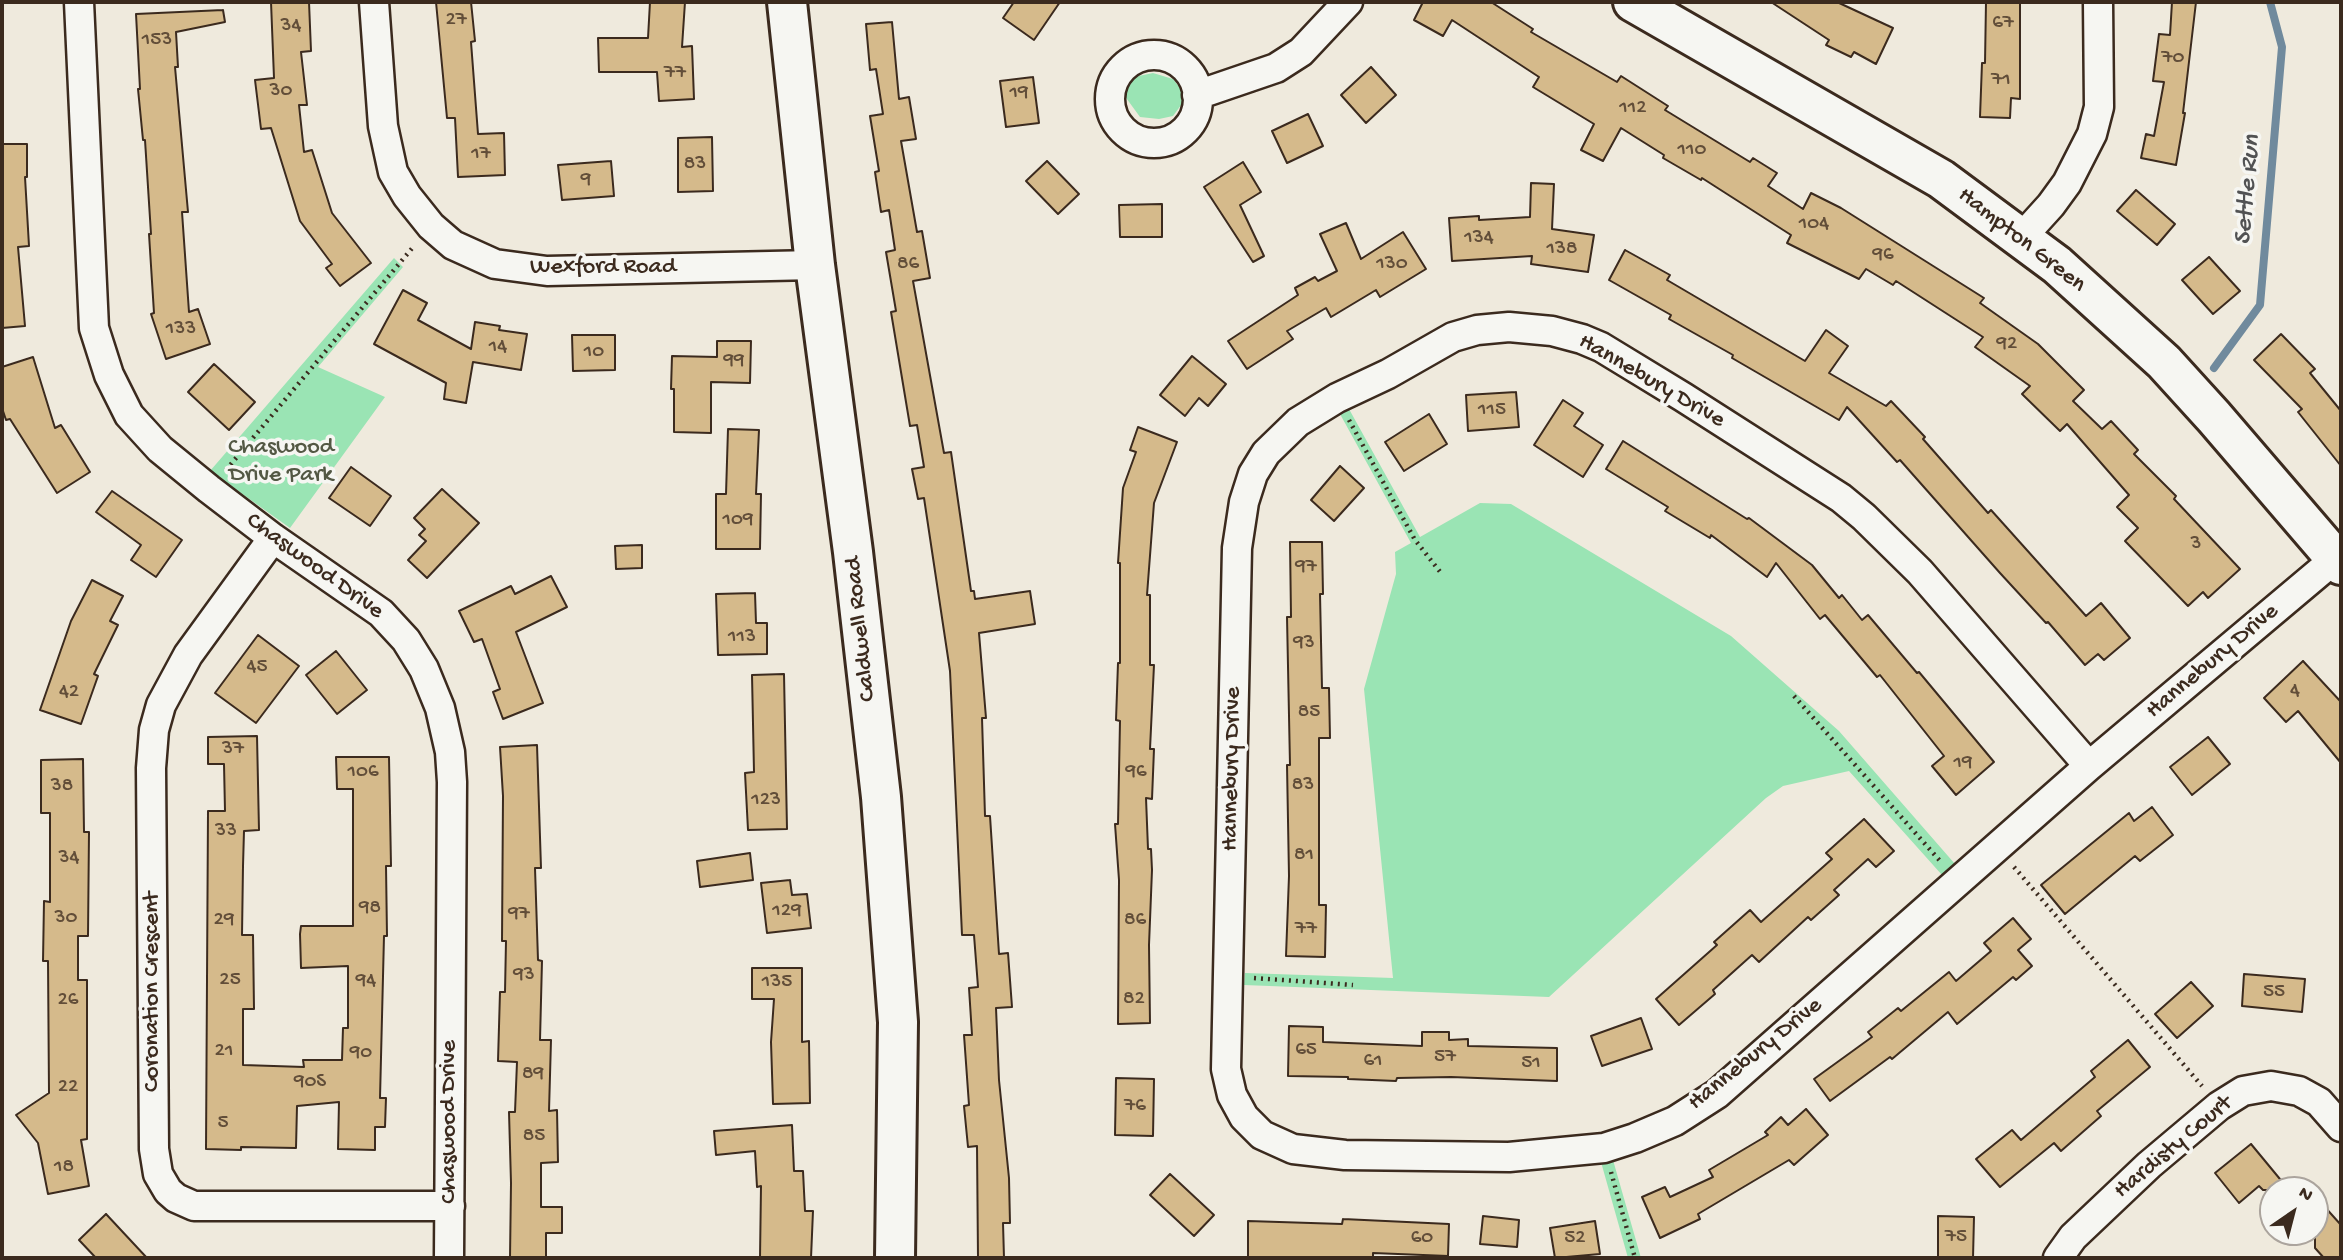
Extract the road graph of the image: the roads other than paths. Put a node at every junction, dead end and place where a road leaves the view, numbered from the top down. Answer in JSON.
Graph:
{"nodes":[{"id":1,"x":79,"y":2,"type":"edge"},
{"id":2,"x":374,"y":2,"type":"edge"},
{"id":3,"x":787,"y":2,"type":"edge"},
{"id":4,"x":1348,"y":2,"type":"edge"},
{"id":5,"x":1633,"y":2,"type":"edge"},
{"id":6,"x":2098,"y":2,"type":"edge"},
{"id":7,"x":1197,"y":95,"type":"dead end"},
{"id":8,"x":2022,"y":237,"type":"junction"},
{"id":9,"x":815,"y":265,"type":"junction"},
{"id":10,"x":273,"y":538,"type":"junction"},
{"id":11,"x":2340,"y":559,"type":"edge"},
{"id":12,"x":2089,"y":766,"type":"junction"},
{"id":13,"x":2341,"y":1126,"type":"edge"},
{"id":14,"x":450,"y":1206,"type":"junction"},
{"id":15,"x":449,"y":1258,"type":"edge"},
{"id":16,"x":895,"y":1258,"type":"edge"},
{"id":17,"x":2058,"y":1258,"type":"edge"}],
"edges":[{"from":1,"to":10,"type":"street","name":"Chaswood Drive"},
{"from":2,"to":9,"type":"street","name":"Wexford Road"},
{"from":3,"to":9,"type":"street","name":"Caldwell Road"},
{"from":4,"to":7,"type":"street"},
{"from":5,"to":8,"type":"street","name":"Hampton Green"},
{"from":6,"to":8,"type":"street"},
{"from":8,"to":11,"type":"street","name":"Hampton Green"},
{"from":9,"to":16,"type":"street","name":"Caldwell Road"},
{"from":10,"to":14,"type":"street","name":"Chaswood Drive"},
{"from":10,"to":14,"type":"street","name":"Coronation Crescent"},
{"from":11,"to":12,"type":"street","name":"Hannebury Drive"},
{"from":12,"to":12,"type":"street","name":"Hannebury Drive"},
{"from":13,"to":17,"type":"street","name":"Hardisty Court"},
{"from":14,"to":15,"type":"street","name":"Chaswood Drive"}]}
